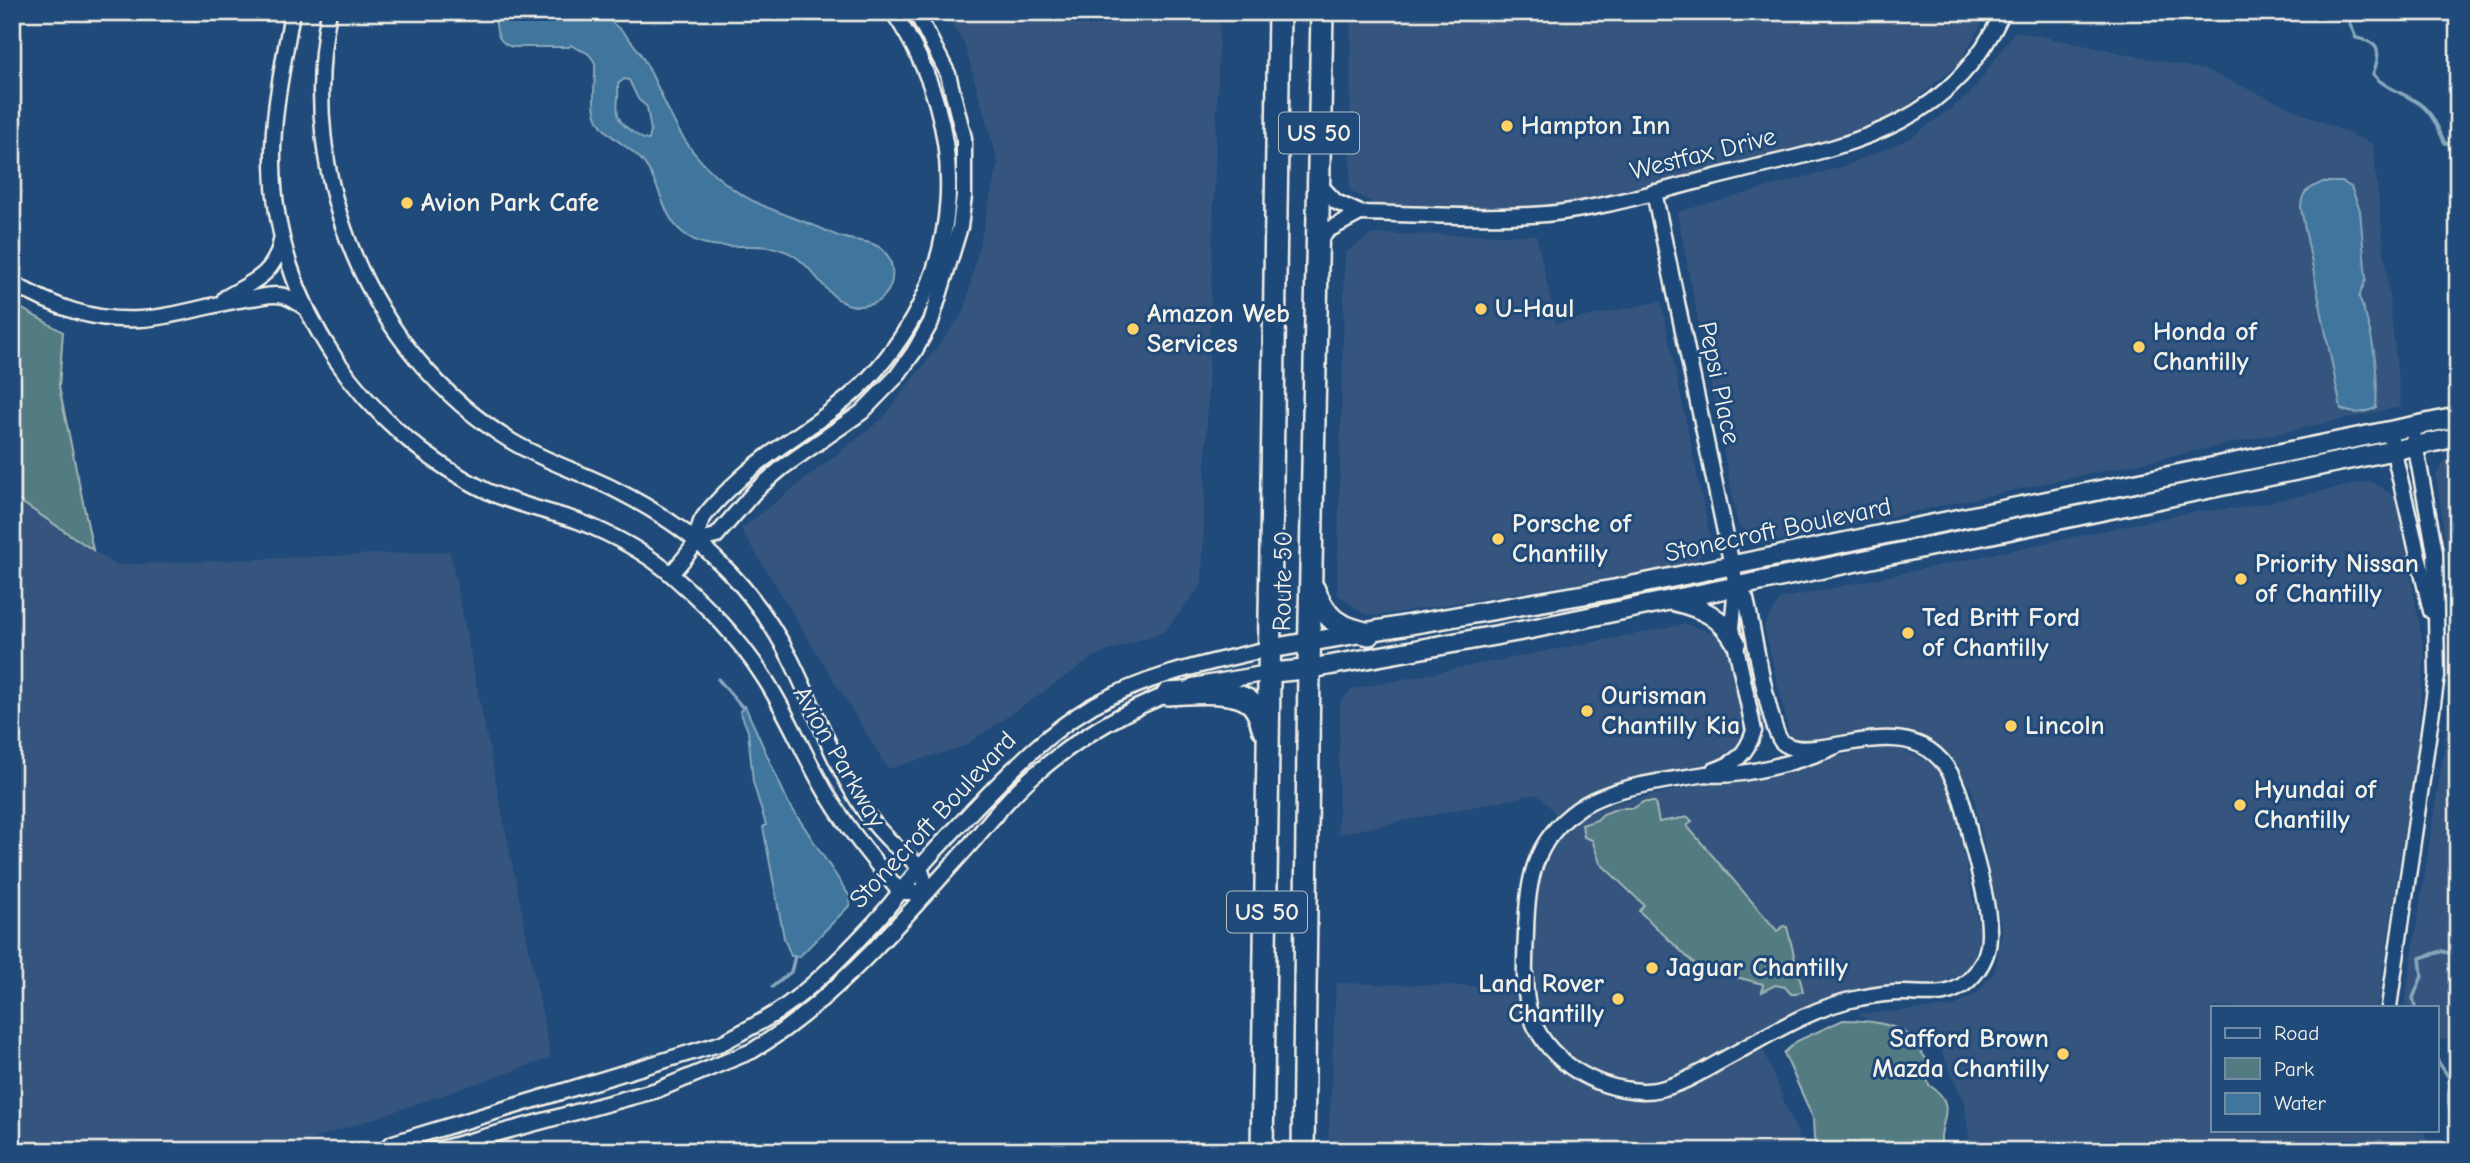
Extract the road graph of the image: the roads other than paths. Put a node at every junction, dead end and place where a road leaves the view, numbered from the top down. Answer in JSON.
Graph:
{"nodes":[{"id":1,"x":292,"y":12,"type":"edge"},
{"id":2,"x":328,"y":12,"type":"edge"},
{"id":3,"x":893,"y":12,"type":"edge"},
{"id":4,"x":916,"y":12,"type":"edge"},
{"id":5,"x":1279,"y":12,"type":"edge"},
{"id":6,"x":1322,"y":12,"type":"edge"},
{"id":7,"x":2003,"y":12,"type":"edge"},
{"id":8,"x":1318,"y":183,"type":"junction"},
{"id":9,"x":1654,"y":192,"type":"junction"},
{"id":10,"x":1360,"y":213,"type":"junction"},
{"id":11,"x":282,"y":237,"type":"junction"},
{"id":12,"x":1317,"y":243,"type":"junction"},
{"id":13,"x":12,"y":283,"type":"edge"},
{"id":14,"x":218,"y":302,"type":"junction"},
{"id":15,"x":307,"y":309,"type":"junction"},
{"id":16,"x":2458,"y":417,"type":"edge"},
{"id":17,"x":2412,"y":427,"type":"junction"},
{"id":18,"x":2389,"y":431,"type":"junction"},
{"id":19,"x":2458,"y":437,"type":"edge"},
{"id":20,"x":2416,"y":446,"type":"junction"},
{"id":21,"x":2394,"y":451,"type":"junction"},
{"id":22,"x":696,"y":541,"type":"junction"},
{"id":23,"x":1731,"y":565,"type":"junction"},
{"id":24,"x":671,"y":574,"type":"junction"},
{"id":25,"x":1311,"y":583,"type":"junction"},
{"id":26,"x":1736,"y":585,"type":"junction"},
{"id":27,"x":1666,"y":599,"type":"junction"},
{"id":28,"x":1369,"y":634,"type":"junction"},
{"id":29,"x":2438,"y":636,"type":"junction"},
{"id":30,"x":1310,"y":643,"type":"junction"},
{"id":31,"x":1736,"y":643,"type":"junction"},
{"id":32,"x":1268,"y":649,"type":"junction"},
{"id":33,"x":1309,"y":669,"type":"junction"},
{"id":34,"x":1268,"y":673,"type":"junction"},
{"id":35,"x":1168,"y":694,"type":"junction"},
{"id":36,"x":1266,"y":737,"type":"junction"},
{"id":37,"x":1836,"y":746,"type":"junction"},
{"id":38,"x":1706,"y":774,"type":"junction"},
{"id":39,"x":920,"y":867,"type":"junction"},
{"id":40,"x":900,"y":892,"type":"junction"},
{"id":41,"x":927,"y":892,"type":"junction"},
{"id":42,"x":2389,"y":1006,"type":"edge"},
{"id":43,"x":382,"y":1151,"type":"edge"},
{"id":44,"x":433,"y":1151,"type":"edge"},
{"id":45,"x":1262,"y":1151,"type":"edge"},
{"id":46,"x":1303,"y":1151,"type":"edge"}],
"edges":[{"from":1,"to":11,"type":"street","name":"Avion Parkway"},
{"from":2,"to":22,"type":"street","name":"Avion Parkway"},
{"from":3,"to":22,"type":"street"},
{"from":4,"to":22,"type":"street"},
{"from":5,"to":32,"type":"highway","name":"Route 50","number":"US 50"},
{"from":6,"to":8,"type":"highway","name":"Route 50","number":"US 50"},
{"from":7,"to":9,"type":"street","name":"Westfax Drive"},
{"from":8,"to":10,"type":"street","name":"Westfax Drive"},
{"from":8,"to":12,"type":"highway","name":"Route 50","number":"US 50"},
{"from":9,"to":10,"type":"street","name":"Westfax Drive"},
{"from":9,"to":23,"type":"street","name":"Pepsi Place"},
{"from":10,"to":12,"type":"street","name":"Westfax Drive"},
{"from":11,"to":14,"type":"street"},
{"from":11,"to":15,"type":"street","name":"Avion Parkway"},
{"from":12,"to":25,"type":"highway","name":"Route 50","number":"US 50"},
{"from":13,"to":14,"type":"street"},
{"from":14,"to":15,"type":"street"},
{"from":15,"to":24,"type":"street","name":"Avion Parkway"},
{"from":16,"to":17,"type":"main road","name":"Stonecroft Boulevard"},
{"from":17,"to":18,"type":"main road","name":"Stonecroft Boulevard"},
{"from":17,"to":20,"type":"street"},
{"from":18,"to":21,"type":"street"},
{"from":18,"to":23,"type":"main road","name":"Stonecroft Boulevard"},
{"from":19,"to":20,"type":"main road","name":"Stonecroft Boulevard"},
{"from":20,"to":21,"type":"main road","name":"Stonecroft Boulevard"},
{"from":20,"to":29,"type":"street"},
{"from":21,"to":26,"type":"main road","name":"Stonecroft Boulevard"},
{"from":21,"to":29,"type":"street"},
{"from":22,"to":24,"type":"street"},
{"from":22,"to":39,"type":"street","name":"Avion Parkway"},
{"from":23,"to":26,"type":"street","name":"Pepsi Place"},
{"from":23,"to":28,"type":"main road","name":"Stonecroft Boulevard"},
{"from":24,"to":40,"type":"street","name":"Avion Parkway"},
{"from":25,"to":28,"type":"highway"},
{"from":25,"to":30,"type":"highway","name":"Route 50","number":"US 50"},
{"from":26,"to":27,"type":"main road","name":"Stonecroft Boulevard"},
{"from":26,"to":31,"type":"street"},
{"from":26,"to":37,"type":"street"},
{"from":27,"to":31,"type":"main road"},
{"from":27,"to":33,"type":"main road","name":"Stonecroft Boulevard"},
{"from":28,"to":30,"type":"main road","name":"Stonecroft Boulevard"},
{"from":29,"to":42,"type":"street"},
{"from":30,"to":32,"type":"main road","name":"Stonecroft Boulevard"},
{"from":30,"to":33,"type":"highway","name":"Route 50","number":"US 50"},
{"from":31,"to":38,"type":"street"},
{"from":32,"to":34,"type":"highway","name":"Route 50","number":"US 50"},
{"from":32,"to":39,"type":"street","name":"Stonecroft Boulevard"},
{"from":33,"to":34,"type":"main road","name":"Stonecroft Boulevard"},
{"from":33,"to":46,"type":"highway","name":"Route 50","number":"US 50"},
{"from":34,"to":35,"type":"street","name":"Stonecroft Boulevard"},
{"from":34,"to":36,"type":"highway","name":"Route 50","number":"US 50"},
{"from":35,"to":36,"type":"highway"},
{"from":35,"to":41,"type":"street","name":"Stonecroft Boulevard"},
{"from":36,"to":45,"type":"highway","name":"Route 50","number":"US 50"},
{"from":37,"to":38,"type":"street"},
{"from":37,"to":38,"type":"street"},
{"from":39,"to":40,"type":"street","name":"Stonecroft Boulevard"},
{"from":39,"to":41,"type":"street"},
{"from":40,"to":41,"type":"street"},
{"from":40,"to":43,"type":"street","name":"Stonecroft Boulevard"},
{"from":41,"to":44,"type":"street","name":"Stonecroft Boulevard"}]}
